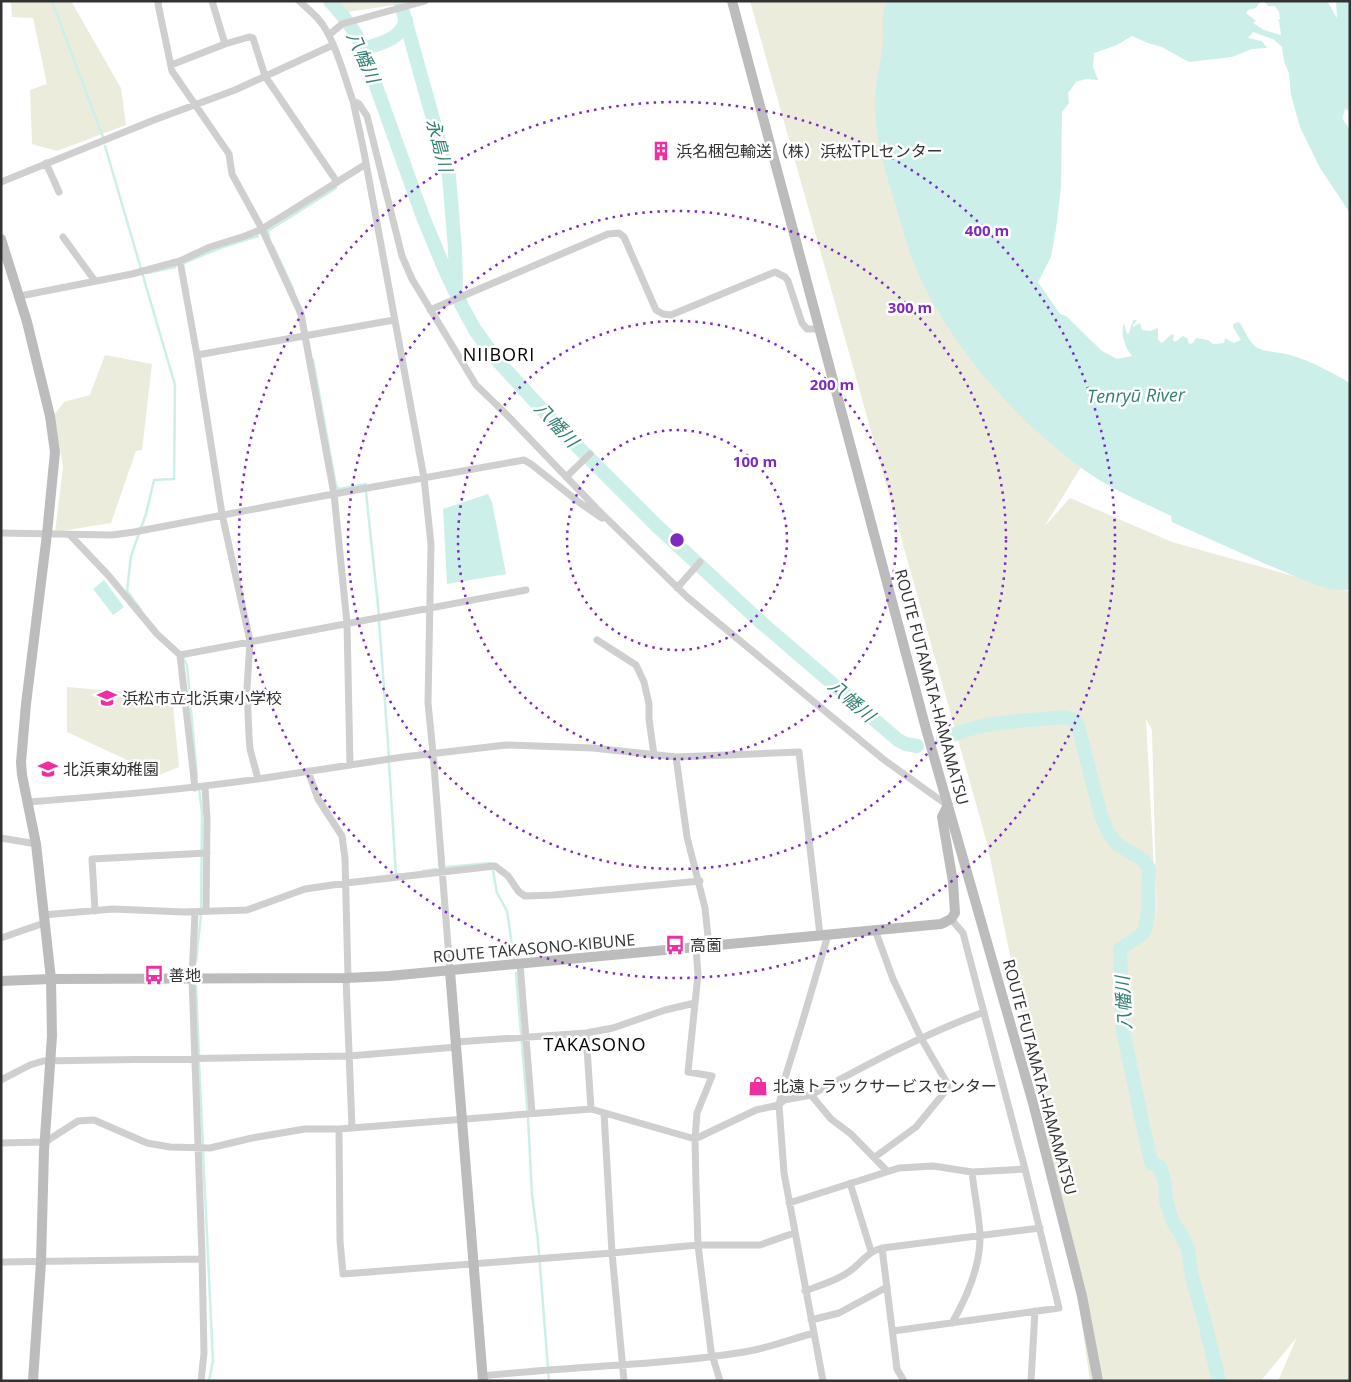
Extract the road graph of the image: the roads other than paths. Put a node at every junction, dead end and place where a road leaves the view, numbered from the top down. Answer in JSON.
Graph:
{"nodes":[{"id":1,"x":159,"y":1,"type":"edge"},
{"id":2,"x":212,"y":1,"type":"edge"},
{"id":3,"x":299,"y":1,"type":"edge"},
{"id":4,"x":425,"y":1,"type":"edge"},
{"id":5,"x":732,"y":1,"type":"edge"},
{"id":6,"x":408,"y":4,"type":"edge"},
{"id":7,"x":329,"y":35,"type":"junction"},
{"id":8,"x":225,"y":44,"type":"junction"},
{"id":9,"x":333,"y":46,"type":"junction"},
{"id":10,"x":172,"y":65,"type":"junction"},
{"id":11,"x":265,"y":76,"type":"junction"},
{"id":12,"x":352,"y":101,"type":"junction"},
{"id":13,"x":197,"y":105,"type":"junction"},
{"id":14,"x":46,"y":163,"type":"junction"},
{"id":15,"x":366,"y":164,"type":"junction"},
{"id":16,"x":1,"y":182,"type":"edge"},
{"id":17,"x":337,"y":182,"type":"junction"},
{"id":18,"x":58,"y":192,"type":"dead end"},
{"id":19,"x":262,"y":228,"type":"junction"},
{"id":20,"x":63,"y":237,"type":"dead end"},
{"id":21,"x":1,"y":239,"type":"edge"},
{"id":22,"x":180,"y":261,"type":"junction"},
{"id":23,"x":95,"y":281,"type":"junction"},
{"id":24,"x":20,"y":296,"type":"junction"},
{"id":25,"x":430,"y":310,"type":"junction"},
{"id":26,"x":394,"y":320,"type":"junction"},
{"id":27,"x":820,"y":329,"type":"junction"},
{"id":28,"x":305,"y":336,"type":"junction"},
{"id":29,"x":197,"y":355,"type":"junction"},
{"id":30,"x":590,"y":454,"type":"dead end"},
{"id":31,"x":566,"y":477,"type":"junction"},
{"id":32,"x":424,"y":478,"type":"junction"},
{"id":33,"x":334,"y":494,"type":"junction"},
{"id":34,"x":222,"y":514,"type":"junction"},
{"id":35,"x":617,"y":529,"type":"junction"},
{"id":36,"x":1,"y":533,"type":"edge"},
{"id":37,"x":48,"y":534,"type":"junction"},
{"id":38,"x":70,"y":535,"type":"junction"},
{"id":39,"x":700,"y":562,"type":"dead end"},
{"id":40,"x":678,"y":588,"type":"junction"},
{"id":41,"x":526,"y":590,"type":"dead end"},
{"id":42,"x":430,"y":608,"type":"junction"},
{"id":43,"x":348,"y":622,"type":"junction"},
{"id":44,"x":597,"y":640,"type":"dead end"},
{"id":45,"x":250,"y":641,"type":"junction"},
{"id":46,"x":180,"y":655,"type":"junction"},
{"id":47,"x":433,"y":753,"type":"junction"},
{"id":48,"x":654,"y":755,"type":"junction"},
{"id":49,"x":676,"y":757,"type":"junction"},
{"id":50,"x":350,"y":765,"type":"junction"},
{"id":51,"x":308,"y":771,"type":"junction"},
{"id":52,"x":258,"y":779,"type":"junction"},
{"id":53,"x":200,"y":787,"type":"junction"},
{"id":54,"x":28,"y":802,"type":"junction"},
{"id":55,"x":948,"y":805,"type":"junction"},
{"id":56,"x":1,"y":838,"type":"edge"},
{"id":57,"x":36,"y":844,"type":"junction"},
{"id":58,"x":203,"y":853,"type":"junction"},
{"id":59,"x":443,"y":871,"type":"junction"},
{"id":60,"x":346,"y":882,"type":"junction"},
{"id":61,"x":700,"y":882,"type":"junction"},
{"id":62,"x":95,"y":911,"type":"junction"},
{"id":63,"x":206,"y":911,"type":"junction"},
{"id":64,"x":195,"y":912,"type":"junction"},
{"id":65,"x":43,"y":919,"type":"junction"},
{"id":66,"x":951,"y":919,"type":"junction"},
{"id":67,"x":875,"y":930,"type":"junction"},
{"id":68,"x":824,"y":935,"type":"junction"},
{"id":69,"x":1,"y":938,"type":"edge"},
{"id":70,"x":709,"y":946,"type":"junction"},
{"id":71,"x":696,"y":948,"type":"junction"},
{"id":72,"x":520,"y":964,"type":"junction"},
{"id":73,"x":450,"y":970,"type":"junction"},
{"id":74,"x":347,"y":978,"type":"junction"},
{"id":75,"x":51,"y":979,"type":"junction"},
{"id":76,"x":192,"y":979,"type":"junction"},
{"id":77,"x":1,"y":981,"type":"edge"},
{"id":78,"x":694,"y":1003,"type":"junction"},
{"id":79,"x":984,"y":1012,"type":"junction"},
{"id":80,"x":586,"y":1033,"type":"junction"},
{"id":81,"x":524,"y":1037,"type":"junction"},
{"id":82,"x":921,"y":1038,"type":"junction"},
{"id":83,"x":457,"y":1045,"type":"junction"},
{"id":84,"x":349,"y":1056,"type":"junction"},
{"id":85,"x":194,"y":1059,"type":"junction"},
{"id":86,"x":52,"y":1061,"type":"junction"},
{"id":87,"x":1,"y":1080,"type":"edge"},
{"id":88,"x":811,"y":1095,"type":"junction"},
{"id":89,"x":779,"y":1105,"type":"junction"},
{"id":90,"x":591,"y":1108,"type":"junction"},
{"id":91,"x":604,"y":1113,"type":"junction"},
{"id":92,"x":530,"y":1114,"type":"junction"},
{"id":93,"x":462,"y":1119,"type":"junction"},
{"id":94,"x":352,"y":1128,"type":"junction"},
{"id":95,"x":339,"y":1129,"type":"junction"},
{"id":96,"x":695,"y":1139,"type":"junction"},
{"id":97,"x":45,"y":1142,"type":"junction"},
{"id":98,"x":1,"y":1144,"type":"edge"},
{"id":99,"x":197,"y":1148,"type":"junction"},
{"id":100,"x":875,"y":1157,"type":"junction"},
{"id":101,"x":1025,"y":1170,"type":"junction"},
{"id":102,"x":887,"y":1171,"type":"junction"},
{"id":103,"x":972,"y":1172,"type":"junction"},
{"id":104,"x":850,"y":1183,"type":"junction"},
{"id":105,"x":789,"y":1202,"type":"junction"},
{"id":106,"x":1040,"y":1228,"type":"junction"},
{"id":107,"x":794,"y":1233,"type":"junction"},
{"id":108,"x":980,"y":1235,"type":"junction"},
{"id":109,"x":698,"y":1245,"type":"junction"},
{"id":110,"x":882,"y":1248,"type":"junction"},
{"id":111,"x":871,"y":1251,"type":"junction"},
{"id":112,"x":612,"y":1253,"type":"junction"},
{"id":113,"x":202,"y":1259,"type":"junction"},
{"id":114,"x":1,"y":1262,"type":"edge"},
{"id":115,"x":41,"y":1262,"type":"junction"},
{"id":116,"x":473,"y":1264,"type":"junction"},
{"id":117,"x":887,"y":1287,"type":"junction"},
{"id":118,"x":805,"y":1291,"type":"junction"},
{"id":119,"x":1036,"y":1311,"type":"junction"},
{"id":120,"x":811,"y":1320,"type":"junction"},
{"id":121,"x":952,"y":1323,"type":"junction"},
{"id":122,"x":893,"y":1331,"type":"junction"},
{"id":123,"x":814,"y":1333,"type":"junction"},
{"id":124,"x":712,"y":1356,"type":"junction"},
{"id":125,"x":622,"y":1364,"type":"junction"},
{"id":126,"x":483,"y":1379,"type":"edge"},
{"id":127,"x":33,"y":1381,"type":"edge"},
{"id":128,"x":201,"y":1381,"type":"edge"},
{"id":129,"x":624,"y":1381,"type":"edge"},
{"id":130,"x":720,"y":1381,"type":"edge"},
{"id":131,"x":822,"y":1381,"type":"edge"},
{"id":132,"x":904,"y":1381,"type":"edge"},
{"id":133,"x":1031,"y":1381,"type":"edge"},
{"id":134,"x":1098,"y":1381,"type":"edge"}],
"edges":[{"from":1,"to":10,"type":"street"},
{"from":2,"to":8,"type":"street"},
{"from":3,"to":7,"type":"street"},
{"from":4,"to":6,"type":"street"},
{"from":5,"to":27,"type":"main road","name":"ROUTE FUTAMATA-HAMAMATSU"},
{"from":6,"to":7,"type":"street"},
{"from":7,"to":9,"type":"street"},
{"from":8,"to":10,"type":"street"},
{"from":8,"to":11,"type":"street"},
{"from":9,"to":11,"type":"street"},
{"from":9,"to":12,"type":"street"},
{"from":10,"to":13,"type":"street"},
{"from":11,"to":13,"type":"street"},
{"from":11,"to":17,"type":"street"},
{"from":12,"to":15,"type":"street"},
{"from":12,"to":25,"type":"street"},
{"from":13,"to":14,"type":"street"},
{"from":13,"to":19,"type":"street"},
{"from":14,"to":16,"type":"street"},
{"from":14,"to":18,"type":"street"},
{"from":15,"to":17,"type":"street"},
{"from":15,"to":26,"type":"street"},
{"from":17,"to":19,"type":"street"},
{"from":19,"to":22,"type":"street"},
{"from":19,"to":28,"type":"street"},
{"from":20,"to":23,"type":"street"},
{"from":21,"to":24,"type":"main road"},
{"from":22,"to":23,"type":"street"},
{"from":22,"to":29,"type":"street"},
{"from":23,"to":24,"type":"street"},
{"from":24,"to":37,"type":"main road"},
{"from":25,"to":27,"type":"street"},
{"from":25,"to":31,"type":"street"},
{"from":26,"to":28,"type":"street"},
{"from":26,"to":32,"type":"street"},
{"from":27,"to":55,"type":"main road","name":"ROUTE FUTAMATA-HAMAMATSU"},
{"from":28,"to":29,"type":"street"},
{"from":28,"to":33,"type":"street"},
{"from":29,"to":34,"type":"street"},
{"from":30,"to":31,"type":"street"},
{"from":31,"to":35,"type":"street"},
{"from":32,"to":33,"type":"street"},
{"from":32,"to":35,"type":"street"},
{"from":32,"to":42,"type":"street"},
{"from":33,"to":34,"type":"street"},
{"from":33,"to":43,"type":"street"},
{"from":34,"to":38,"type":"street"},
{"from":34,"to":45,"type":"street"},
{"from":35,"to":40,"type":"street"},
{"from":36,"to":37,"type":"street"},
{"from":37,"to":38,"type":"street"},
{"from":37,"to":54,"type":"main road"},
{"from":38,"to":46,"type":"street"},
{"from":39,"to":40,"type":"street"},
{"from":40,"to":55,"type":"street"},
{"from":41,"to":42,"type":"street"},
{"from":42,"to":43,"type":"street"},
{"from":42,"to":47,"type":"street"},
{"from":43,"to":45,"type":"street"},
{"from":43,"to":50,"type":"street"},
{"from":44,"to":48,"type":"street"},
{"from":45,"to":46,"type":"street"},
{"from":45,"to":52,"type":"street"},
{"from":46,"to":53,"type":"street"},
{"from":47,"to":48,"type":"street"},
{"from":47,"to":50,"type":"street"},
{"from":47,"to":59,"type":"street"},
{"from":48,"to":49,"type":"street"},
{"from":49,"to":61,"type":"street"},
{"from":49,"to":68,"type":"street"},
{"from":50,"to":51,"type":"street"},
{"from":51,"to":52,"type":"street"},
{"from":51,"to":60,"type":"street"},
{"from":52,"to":53,"type":"street"},
{"from":53,"to":54,"type":"street"},
{"from":53,"to":58,"type":"street"},
{"from":54,"to":57,"type":"main road"},
{"from":55,"to":66,"type":"main road"},
{"from":55,"to":134,"type":"main road","name":"ROUTE FUTAMATA-HAMAMATSU"},
{"from":56,"to":57,"type":"street"},
{"from":57,"to":65,"type":"main road"},
{"from":58,"to":62,"type":"street"},
{"from":58,"to":63,"type":"street"},
{"from":59,"to":60,"type":"street"},
{"from":59,"to":61,"type":"street"},
{"from":59,"to":73,"type":"street"},
{"from":60,"to":63,"type":"street"},
{"from":60,"to":74,"type":"street"},
{"from":61,"to":70,"type":"street"},
{"from":62,"to":64,"type":"street"},
{"from":62,"to":65,"type":"street"},
{"from":63,"to":64,"type":"street"},
{"from":64,"to":76,"type":"street"},
{"from":65,"to":69,"type":"street"},
{"from":65,"to":75,"type":"main road"},
{"from":66,"to":67,"type":"main road","name":"ROUTE TAKASONO-KIBUNE"},
{"from":66,"to":79,"type":"street"},
{"from":67,"to":68,"type":"main road","name":"ROUTE TAKASONO-KIBUNE"},
{"from":67,"to":82,"type":"street"},
{"from":68,"to":70,"type":"main road","name":"ROUTE TAKASONO-KIBUNE"},
{"from":68,"to":89,"type":"street"},
{"from":70,"to":71,"type":"main road","name":"ROUTE TAKASONO-KIBUNE"},
{"from":71,"to":72,"type":"main road","name":"ROUTE TAKASONO-KIBUNE"},
{"from":71,"to":78,"type":"street"},
{"from":72,"to":73,"type":"main road","name":"ROUTE TAKASONO-KIBUNE"},
{"from":72,"to":81,"type":"street"},
{"from":73,"to":74,"type":"main road","name":"ROUTE TAKASONO-KIBUNE"},
{"from":73,"to":83,"type":"main road"},
{"from":74,"to":76,"type":"main road","name":"ROUTE TAKASONO-KIBUNE"},
{"from":74,"to":84,"type":"street"},
{"from":75,"to":76,"type":"main road","name":"ROUTE TAKASONO-KIBUNE"},
{"from":75,"to":77,"type":"main road","name":"ROUTE TAKASONO-KIBUNE"},
{"from":75,"to":86,"type":"main road"},
{"from":76,"to":85,"type":"street"},
{"from":78,"to":80,"type":"street"},
{"from":78,"to":96,"type":"street"},
{"from":79,"to":82,"type":"street"},
{"from":79,"to":101,"type":"street"},
{"from":80,"to":81,"type":"street"},
{"from":80,"to":90,"type":"street"},
{"from":81,"to":83,"type":"street"},
{"from":81,"to":92,"type":"street"},
{"from":82,"to":88,"type":"street"},
{"from":82,"to":100,"type":"street"},
{"from":83,"to":84,"type":"street"},
{"from":83,"to":93,"type":"main road"},
{"from":84,"to":85,"type":"street"},
{"from":84,"to":94,"type":"street"},
{"from":85,"to":86,"type":"street"},
{"from":85,"to":99,"type":"street"},
{"from":86,"to":87,"type":"street"},
{"from":86,"to":97,"type":"main road"},
{"from":88,"to":89,"type":"street"},
{"from":88,"to":100,"type":"street"},
{"from":89,"to":96,"type":"street"},
{"from":89,"to":105,"type":"street"},
{"from":90,"to":91,"type":"street"},
{"from":90,"to":92,"type":"street"},
{"from":91,"to":96,"type":"street"},
{"from":91,"to":112,"type":"street"},
{"from":92,"to":93,"type":"street"},
{"from":93,"to":94,"type":"street"},
{"from":93,"to":116,"type":"main road"},
{"from":94,"to":95,"type":"street"},
{"from":95,"to":99,"type":"street"},
{"from":95,"to":116,"type":"street"},
{"from":96,"to":109,"type":"street"},
{"from":97,"to":98,"type":"street"},
{"from":97,"to":99,"type":"street"},
{"from":97,"to":115,"type":"main road"},
{"from":99,"to":113,"type":"street"},
{"from":100,"to":102,"type":"street"},
{"from":101,"to":103,"type":"street"},
{"from":101,"to":106,"type":"street"},
{"from":102,"to":103,"type":"street"},
{"from":102,"to":104,"type":"street"},
{"from":103,"to":108,"type":"street"},
{"from":104,"to":105,"type":"street"},
{"from":104,"to":111,"type":"street"},
{"from":105,"to":107,"type":"street"},
{"from":106,"to":108,"type":"street"},
{"from":106,"to":119,"type":"street"},
{"from":107,"to":109,"type":"street"},
{"from":107,"to":118,"type":"street"},
{"from":108,"to":110,"type":"street"},
{"from":108,"to":121,"type":"street"},
{"from":109,"to":112,"type":"street"},
{"from":109,"to":124,"type":"street"},
{"from":110,"to":111,"type":"street"},
{"from":110,"to":117,"type":"street"},
{"from":111,"to":118,"type":"street"},
{"from":112,"to":116,"type":"street"},
{"from":112,"to":125,"type":"street"},
{"from":113,"to":115,"type":"street"},
{"from":113,"to":128,"type":"street"},
{"from":114,"to":115,"type":"street"},
{"from":115,"to":127,"type":"main road"},
{"from":116,"to":126,"type":"main road"},
{"from":117,"to":120,"type":"street"},
{"from":117,"to":122,"type":"street"},
{"from":118,"to":120,"type":"street"},
{"from":119,"to":121,"type":"street"},
{"from":119,"to":133,"type":"street"},
{"from":120,"to":123,"type":"street"},
{"from":121,"to":122,"type":"street"},
{"from":122,"to":132,"type":"street"},
{"from":123,"to":124,"type":"street"},
{"from":123,"to":131,"type":"street"},
{"from":124,"to":125,"type":"street"},
{"from":124,"to":130,"type":"street"},
{"from":125,"to":126,"type":"street"},
{"from":125,"to":129,"type":"street"}]}
